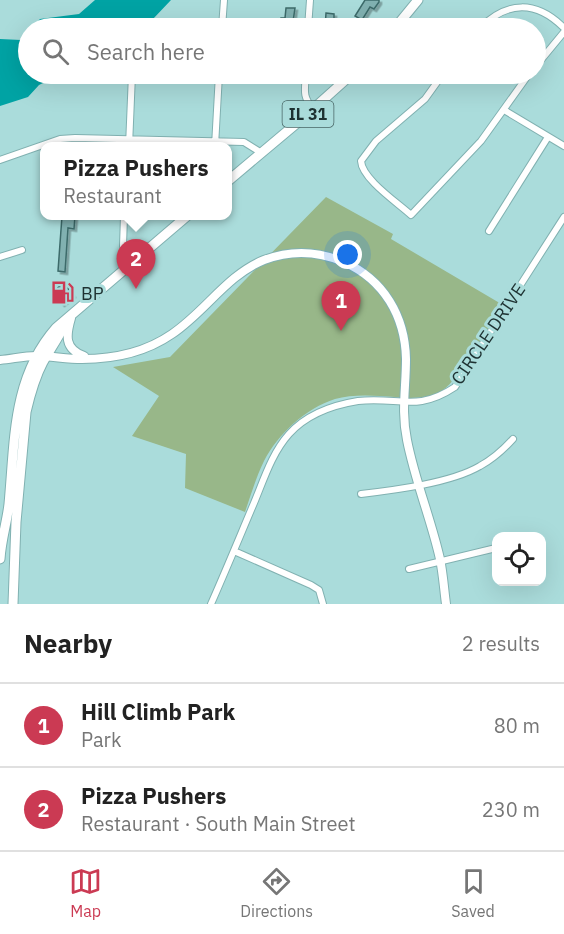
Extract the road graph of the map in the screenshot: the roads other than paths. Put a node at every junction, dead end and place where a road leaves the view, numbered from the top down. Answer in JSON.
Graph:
{"nodes":[{"id":1,"x":224,"y":0,"type":"edge"},
{"id":2,"x":310,"y":0,"type":"edge"},
{"id":3,"x":418,"y":0,"type":"edge"},
{"id":4,"x":223,"y":18,"type":"edge"},
{"id":5,"x":309,"y":18,"type":"edge"},
{"id":6,"x":403,"y":18,"type":"edge"},
{"id":7,"x":494,"y":18,"type":"edge"},
{"id":8,"x":564,"y":30,"type":"edge"},
{"id":9,"x":546,"y":53,"type":"edge"},
{"id":10,"x":132,"y":84,"type":"edge"},
{"id":11,"x":218,"y":84,"type":"edge"},
{"id":12,"x":305,"y":84,"type":"edge"},
{"id":13,"x":341,"y":84,"type":"edge"},
{"id":14,"x":436,"y":84,"type":"edge"},
{"id":15,"x":522,"y":84,"type":"edge"},
{"id":16,"x":313,"y":109,"type":"junction"},
{"id":17,"x":504,"y":110,"type":"junction"},
{"id":18,"x":548,"y":136,"type":"junction"},
{"id":19,"x":54,"y":142,"type":"edge"},
{"id":20,"x":118,"y":142,"type":"edge"},
{"id":21,"x":129,"y":142,"type":"edge"},
{"id":22,"x":215,"y":142,"type":"edge"},
{"id":23,"x":232,"y":143,"type":"edge"},
{"id":24,"x":564,"y":146,"type":"edge"},
{"id":25,"x":40,"y":147,"type":"edge"},
{"id":26,"x":260,"y":152,"type":"junction"},
{"id":27,"x":0,"y":160,"type":"edge"},
{"id":28,"x":232,"y":177,"type":"edge"},
{"id":29,"x":124,"y":220,"type":"edge"},
{"id":30,"x":182,"y":220,"type":"edge"},
{"id":31,"x":563,"y":222,"type":"edge"},
{"id":32,"x":489,"y":231,"type":"dead end"},
{"id":33,"x":22,"y":250,"type":"dead end"},
{"id":34,"x":0,"y":257,"type":"edge"},
{"id":35,"x":131,"y":264,"type":"junction"},
{"id":36,"x":70,"y":316,"type":"junction"},
{"id":37,"x":35,"y":356,"type":"junction"},
{"id":38,"x":47,"y":356,"type":"junction"},
{"id":39,"x":92,"y":358,"type":"junction"},
{"id":40,"x":0,"y":360,"type":"edge"},
{"id":41,"x":404,"y":403,"type":"junction"},
{"id":42,"x":513,"y":440,"type":"dead end"},
{"id":43,"x":419,"y":485,"type":"junction"},
{"id":44,"x":361,"y":494,"type":"dead end"},
{"id":45,"x":492,"y":549,"type":"edge"},
{"id":46,"x":234,"y":551,"type":"junction"},
{"id":47,"x":0,"y":559,"type":"edge"},
{"id":48,"x":440,"y":560,"type":"junction"},
{"id":49,"x":409,"y":569,"type":"dead end"},
{"id":50,"x":13,"y":604,"type":"edge"},
{"id":51,"x":211,"y":604,"type":"edge"},
{"id":52,"x":323,"y":604,"type":"edge"},
{"id":53,"x":446,"y":604,"type":"edge"}],
"edges":[{"from":1,"to":4,"type":"street"},
{"from":2,"to":5,"type":"street"},
{"from":3,"to":6,"type":"main road"},
{"from":7,"to":8,"type":"street"},
{"from":8,"to":9,"type":"street"},
{"from":10,"to":21,"type":"street"},
{"from":11,"to":22,"type":"street"},
{"from":12,"to":16,"type":"street"},
{"from":13,"to":16,"type":"main road","number":"IL 31"},
{"from":14,"to":17,"type":"street"},
{"from":15,"to":17,"type":"street"},
{"from":16,"to":26,"type":"main road","number":"IL 31"},
{"from":17,"to":18,"type":"street"},
{"from":18,"to":24,"type":"street"},
{"from":18,"to":32,"type":"street"},
{"from":19,"to":20,"type":"street"},
{"from":23,"to":26,"type":"street"},
{"from":25,"to":27,"type":"street"},
{"from":26,"to":28,"type":"main road","number":"IL 31"},
{"from":29,"to":35,"type":"street"},
{"from":30,"to":35,"type":"main road"},
{"from":31,"to":41,"type":"street","name":"CIRCLE DRIVE"},
{"from":33,"to":34,"type":"street"},
{"from":35,"to":36,"type":"main road"},
{"from":36,"to":37,"type":"main road"},
{"from":36,"to":38,"type":"main road"},
{"from":36,"to":39,"type":"street"},
{"from":37,"to":38,"type":"street"},
{"from":37,"to":40,"type":"street"},
{"from":37,"to":47,"type":"main road"},
{"from":38,"to":39,"type":"street"},
{"from":38,"to":50,"type":"main road"},
{"from":39,"to":41,"type":"street"},
{"from":41,"to":43,"type":"street"},
{"from":41,"to":46,"type":"street","name":"CIRCLE DRIVE"},
{"from":42,"to":43,"type":"street"},
{"from":43,"to":44,"type":"street"},
{"from":43,"to":48,"type":"street"},
{"from":45,"to":48,"type":"street"},
{"from":46,"to":51,"type":"street","name":"CIRCLE DRIVE"},
{"from":46,"to":52,"type":"street"},
{"from":48,"to":49,"type":"street"},
{"from":48,"to":53,"type":"street"}]}
